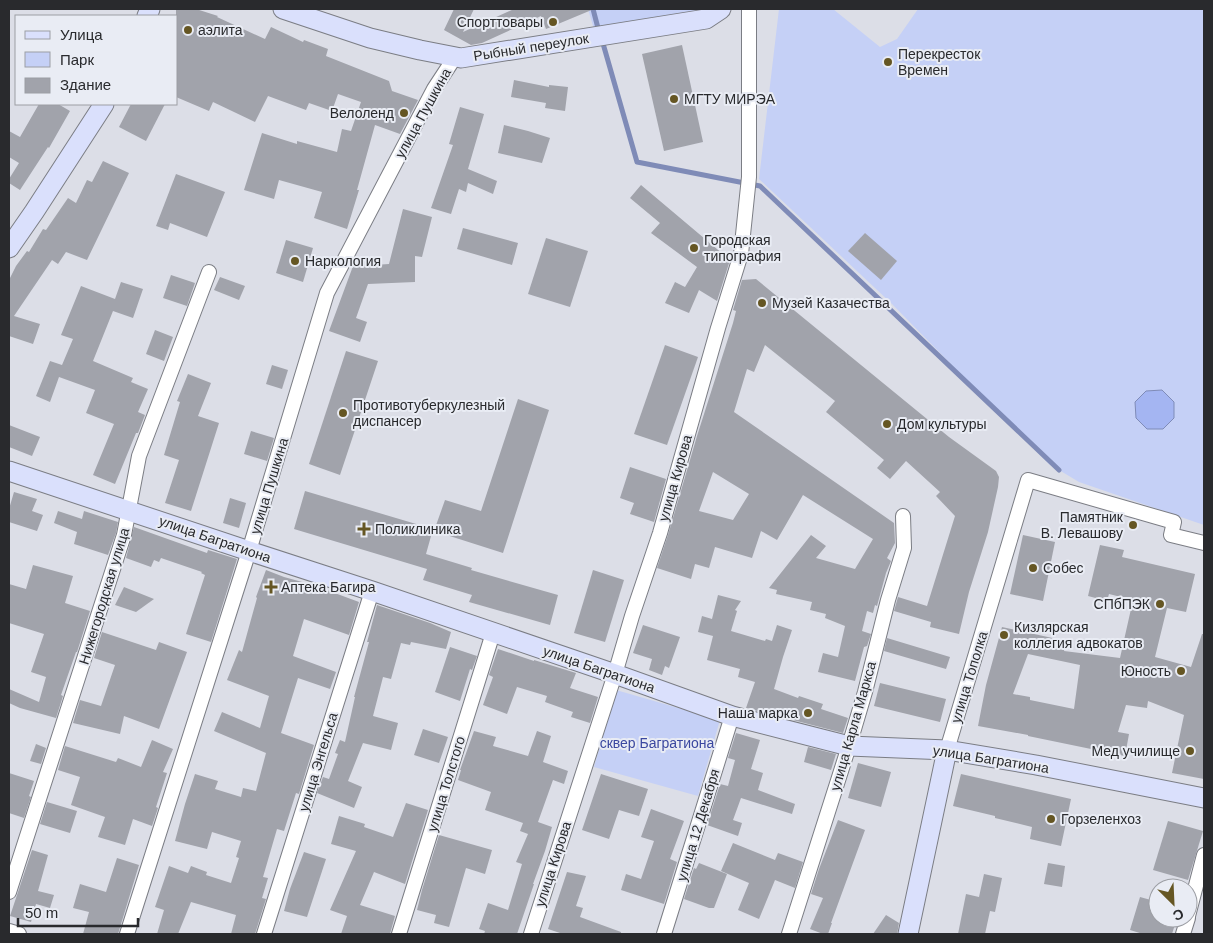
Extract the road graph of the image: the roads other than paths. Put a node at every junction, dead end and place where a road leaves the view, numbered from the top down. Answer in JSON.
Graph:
{"nodes":[{"id":1,"x":283,"y":9,"type":"edge"},
{"id":2,"x":722,"y":9,"type":"edge"},
{"id":3,"x":749,"y":9,"type":"edge"},
{"id":4,"x":455,"y":57,"type":"junction"},
{"id":5,"x":103,"y":105,"type":"edge"},
{"id":6,"x":9,"y":248,"type":"edge"},
{"id":7,"x":209,"y":272,"type":"dead end"},
{"id":8,"x":10,"y":475,"type":"edge"},
{"id":9,"x":128,"y":510,"type":"junction"},
{"id":10,"x":903,"y":516,"type":"dead end"},
{"id":11,"x":1204,"y":543,"type":"edge"},
{"id":12,"x":249,"y":551,"type":"junction"},
{"id":13,"x":372,"y":591,"type":"junction"},
{"id":14,"x":494,"y":633,"type":"junction"},
{"id":15,"x":615,"y":674,"type":"junction"},
{"id":16,"x":732,"y":716,"type":"junction"},
{"id":17,"x":849,"y":746,"type":"junction"},
{"id":18,"x":947,"y":750,"type":"junction"},
{"id":19,"x":1204,"y":798,"type":"edge"},
{"id":20,"x":1204,"y":855,"type":"edge"},
{"id":21,"x":1198,"y":878,"type":"edge"},
{"id":22,"x":9,"y":892,"type":"edge"},
{"id":23,"x":9,"y":931,"type":"edge"},
{"id":24,"x":19,"y":934,"type":"edge"},
{"id":25,"x":127,"y":934,"type":"edge"},
{"id":26,"x":264,"y":934,"type":"edge"},
{"id":27,"x":399,"y":934,"type":"edge"},
{"id":28,"x":531,"y":934,"type":"edge"},
{"id":29,"x":664,"y":934,"type":"edge"},
{"id":30,"x":789,"y":934,"type":"edge"},
{"id":31,"x":908,"y":934,"type":"edge"}],
"edges":[{"from":1,"to":4,"type":"main road","name":"Рыбный переулок"},
{"from":2,"to":4,"type":"main road","name":"Рыбный переулок"},
{"from":3,"to":15,"type":"street","name":"улица Кирова"},
{"from":4,"to":12,"type":"street","name":"улица Пушкина"},
{"from":5,"to":6,"type":"main road"},
{"from":7,"to":9,"type":"street","name":"Нижегородская улица"},
{"from":8,"to":9,"type":"main road","name":"улица Багратиона"},
{"from":9,"to":12,"type":"main road","name":"улица Багратиона"},
{"from":9,"to":22,"type":"street","name":"Нижегородская улица"},
{"from":10,"to":17,"type":"street","name":"улица Карла Маркса"},
{"from":11,"to":18,"type":"street","name":"улица Тополка"},
{"from":12,"to":13,"type":"main road","name":"улица Багратиона"},
{"from":12,"to":25,"type":"street","name":"улица Пушкина"},
{"from":13,"to":14,"type":"main road","name":"улица Багратиона"},
{"from":13,"to":26,"type":"street","name":"улица Энгельса"},
{"from":14,"to":15,"type":"main road","name":"улица Багратиона"},
{"from":14,"to":27,"type":"street","name":"улица Толстого"},
{"from":15,"to":16,"type":"main road","name":"улица Багратиона"},
{"from":15,"to":28,"type":"street","name":"улица Кирова"},
{"from":16,"to":17,"type":"main road","name":"улица Багратиона"},
{"from":16,"to":29,"type":"street","name":"улица 12 Декабря"},
{"from":17,"to":18,"type":"main road","name":"улица Багратиона"},
{"from":17,"to":30,"type":"street","name":"улица Карла Маркса"},
{"from":18,"to":19,"type":"main road","name":"улица Багратиона"},
{"from":18,"to":31,"type":"main road","name":"улица Тополка"},
{"from":20,"to":21,"type":"street"},
{"from":23,"to":24,"type":"street"}]}
